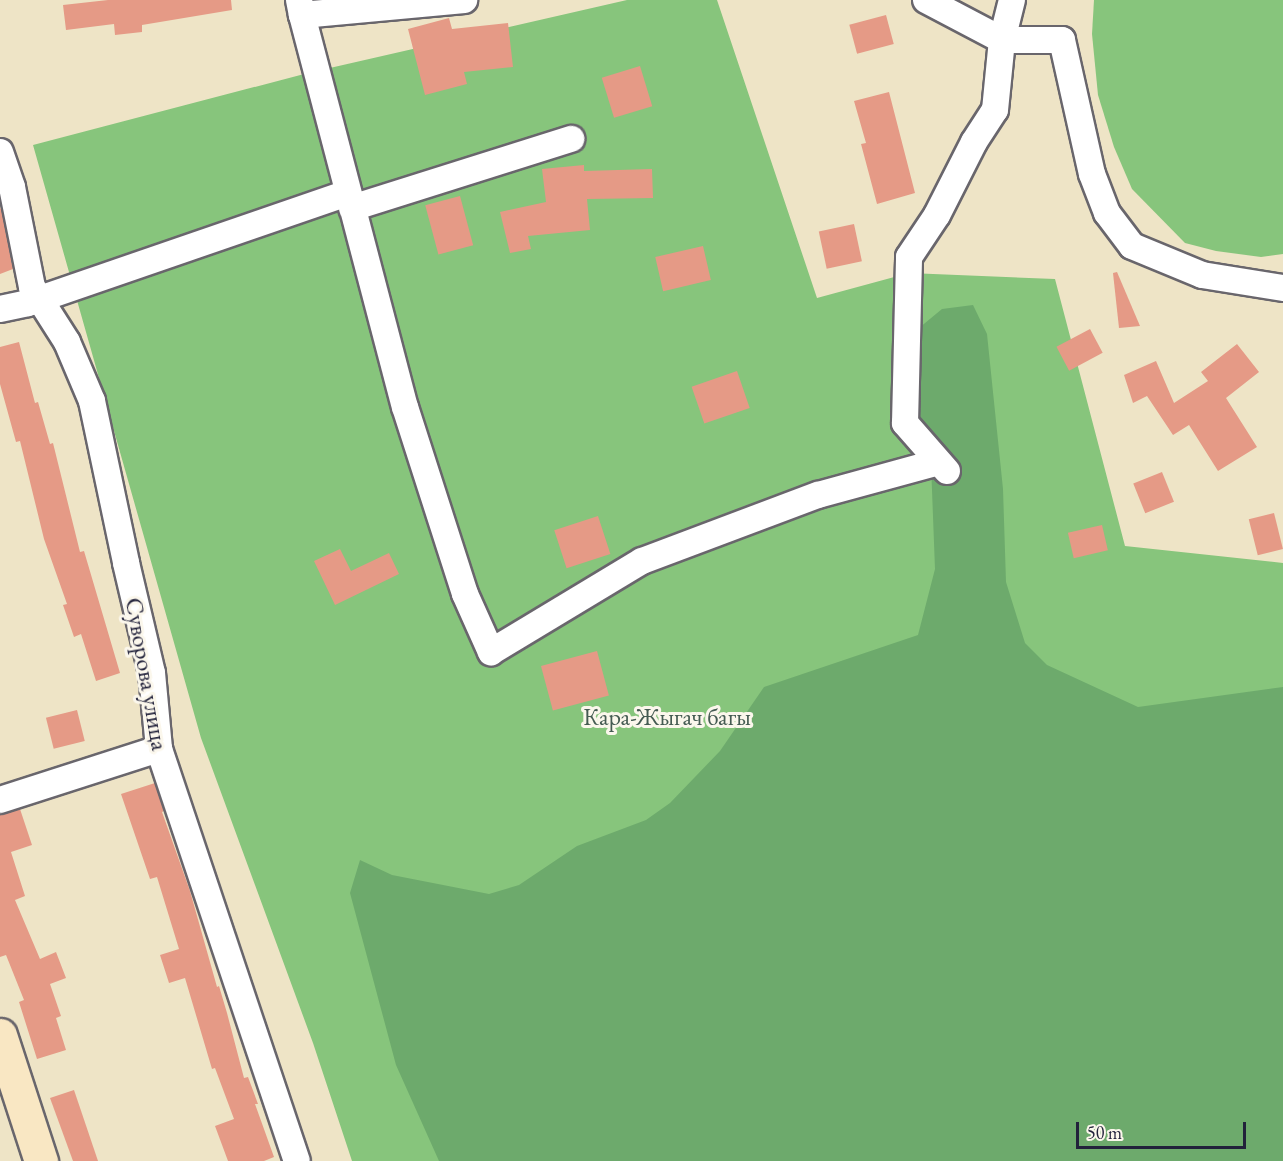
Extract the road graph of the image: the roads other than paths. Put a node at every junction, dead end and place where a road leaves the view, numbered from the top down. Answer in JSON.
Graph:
{"nodes":[{"id":1,"x":464,"y":0,"type":"edge"},
{"id":2,"x":926,"y":0,"type":"edge"},
{"id":3,"x":1012,"y":0,"type":"edge"},
{"id":4,"x":300,"y":8,"type":"edge"},
{"id":5,"x":1002,"y":40,"type":"junction"},
{"id":6,"x":571,"y":139,"type":"dead end"},
{"id":7,"x":0,"y":152,"type":"edge"},
{"id":8,"x":350,"y":200,"type":"junction"},
{"id":9,"x":1283,"y":288,"type":"edge"},
{"id":10,"x":39,"y":299,"type":"junction"},
{"id":11,"x":0,"y":309,"type":"edge"},
{"id":12,"x":159,"y":749,"type":"junction"},
{"id":13,"x":0,"y":800,"type":"edge"},
{"id":14,"x":0,"y":1035,"type":"edge"},
{"id":15,"x":41,"y":1161,"type":"edge"},
{"id":16,"x":297,"y":1161,"type":"edge"}],
"edges":[{"from":1,"to":4,"type":"street"},
{"from":2,"to":5,"type":"street"},
{"from":3,"to":5,"type":"street"},
{"from":4,"to":8,"type":"street"},
{"from":5,"to":8,"type":"street"},
{"from":5,"to":9,"type":"street"},
{"from":6,"to":8,"type":"street"},
{"from":7,"to":10,"type":"street","name":"Суворова улица"},
{"from":8,"to":10,"type":"street"},
{"from":10,"to":11,"type":"street"},
{"from":10,"to":12,"type":"street","name":"Суворова улица"},
{"from":12,"to":13,"type":"street"},
{"from":12,"to":16,"type":"street","name":"Суворова улица"},
{"from":14,"to":15,"type":"street"}]}
